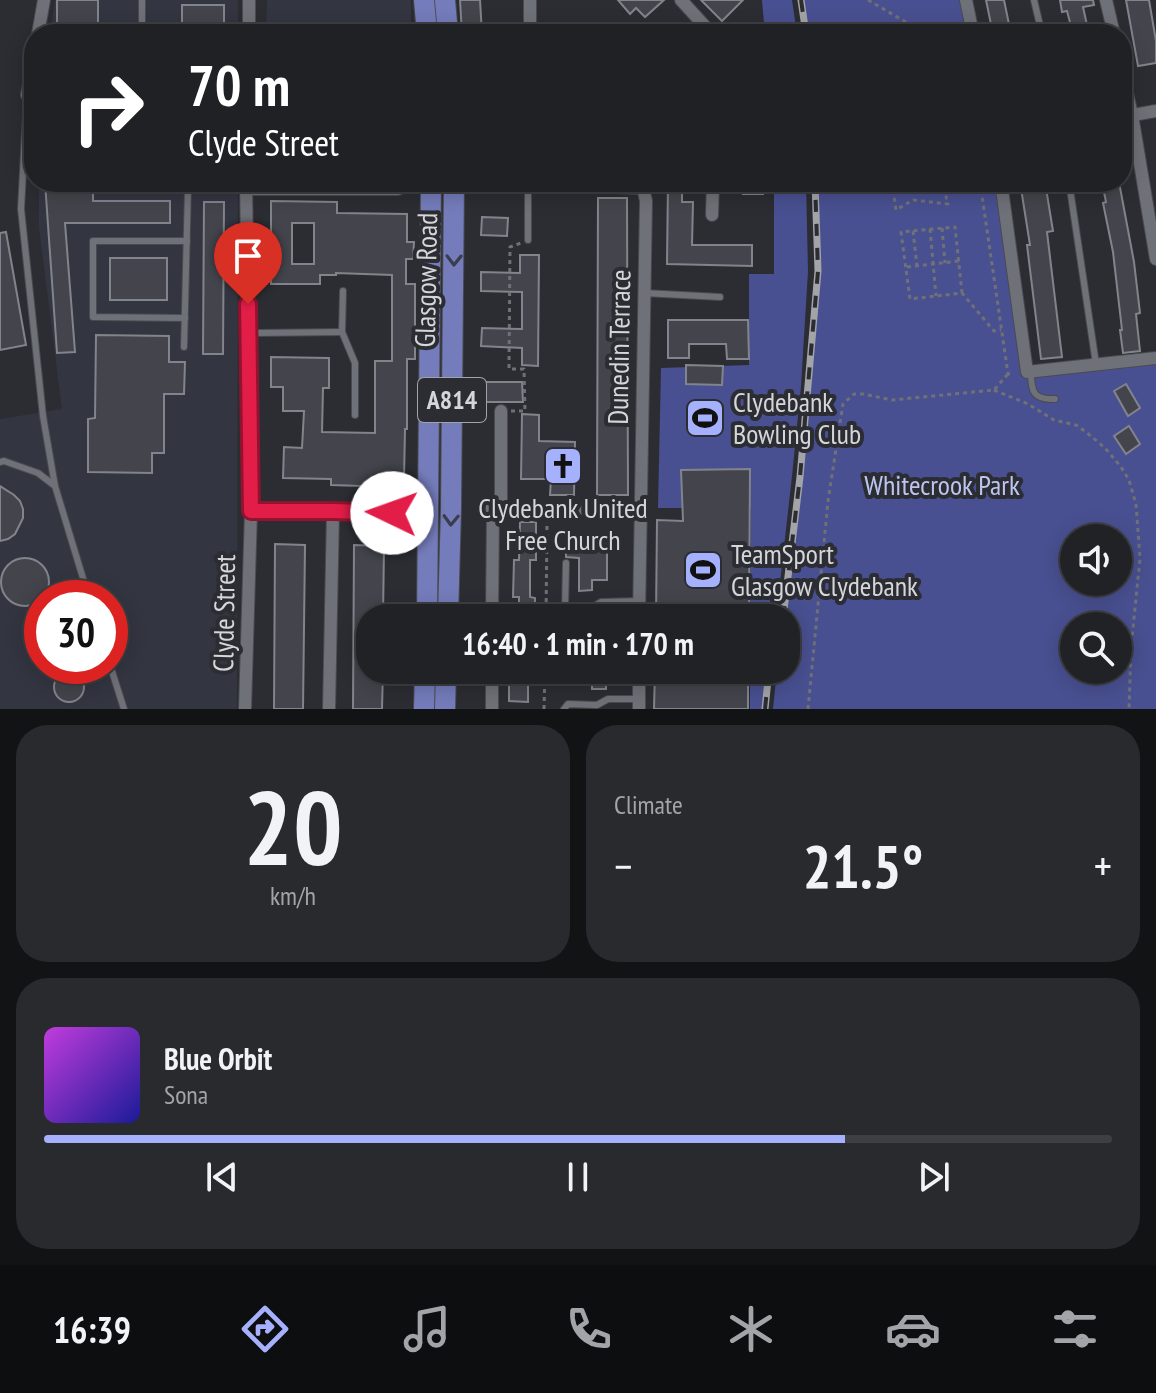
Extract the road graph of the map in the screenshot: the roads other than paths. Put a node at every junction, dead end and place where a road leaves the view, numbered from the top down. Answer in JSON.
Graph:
{"nodes":[{"id":1,"x":44,"y":0,"type":"edge"},
{"id":2,"x":142,"y":0,"type":"edge"},
{"id":3,"x":249,"y":0,"type":"edge"},
{"id":4,"x":424,"y":0,"type":"edge"},
{"id":5,"x":445,"y":0,"type":"edge"},
{"id":6,"x":530,"y":0,"type":"edge"},
{"id":7,"x":681,"y":0,"type":"edge"},
{"id":8,"x":966,"y":0,"type":"edge"},
{"id":9,"x":1034,"y":0,"type":"edge"},
{"id":10,"x":1106,"y":0,"type":"edge"},
{"id":11,"x":40,"y":24,"type":"edge"},
{"id":12,"x":142,"y":24,"type":"edge"},
{"id":13,"x":249,"y":24,"type":"edge"},
{"id":14,"x":426,"y":24,"type":"edge"},
{"id":15,"x":447,"y":24,"type":"edge"},
{"id":16,"x":530,"y":24,"type":"edge"},
{"id":17,"x":703,"y":24,"type":"edge"},
{"id":18,"x":971,"y":24,"type":"edge"},
{"id":19,"x":1040,"y":24,"type":"edge"},
{"id":20,"x":1112,"y":24,"type":"edge"},
{"id":21,"x":1156,"y":111,"type":"edge"},
{"id":22,"x":1132,"y":115,"type":"edge"},
{"id":23,"x":1132,"y":141,"type":"edge"},
{"id":24,"x":24,"y":152,"type":"edge"},
{"id":25,"x":188,"y":192,"type":"edge"},
{"id":26,"x":246,"y":192,"type":"edge"},
{"id":27,"x":431,"y":192,"type":"edge"},
{"id":28,"x":454,"y":192,"type":"edge"},
{"id":29,"x":528,"y":192,"type":"edge"},
{"id":30,"x":644,"y":192,"type":"edge"},
{"id":31,"x":713,"y":192,"type":"edge"},
{"id":32,"x":1002,"y":192,"type":"edge"},
{"id":33,"x":1070,"y":192,"type":"edge"},
{"id":34,"x":712,"y":215,"type":"dead end"},
{"id":35,"x":528,"y":240,"type":"road end"},
{"id":36,"x":187,"y":241,"type":"junction"},
{"id":37,"x":1156,"y":259,"type":"edge"},
{"id":38,"x":343,"y":291,"type":"dead end"},
{"id":39,"x":644,"y":293,"type":"junction"},
{"id":40,"x":720,"y":297,"type":"dead end"},
{"id":41,"x":185,"y":318,"type":"junction"},
{"id":42,"x":342,"y":332,"type":"junction"},
{"id":43,"x":248,"y":333,"type":"junction"},
{"id":44,"x":184,"y":347,"type":"dead end"},
{"id":45,"x":1156,"y":358,"type":"edge"},
{"id":46,"x":1096,"y":364,"type":"junction"},
{"id":47,"x":1029,"y":371,"type":"junction"},
{"id":48,"x":1055,"y":399,"type":"dead end"},
{"id":49,"x":501,"y":411,"type":"road end"},
{"id":50,"x":355,"y":415,"type":"dead end"},
{"id":51,"x":0,"y":462,"type":"edge"},
{"id":52,"x":55,"y":486,"type":"junction"},
{"id":53,"x":493,"y":508,"type":"junction"},
{"id":54,"x":640,"y":508,"type":"junction"},
{"id":55,"x":251,"y":511,"type":"junction"},
{"id":56,"x":333,"y":511,"type":"junction"},
{"id":57,"x":392,"y":513,"type":"road end"},
{"id":58,"x":566,"y":563,"type":"dead end"},
{"id":59,"x":84,"y":580,"type":"edge"},
{"id":60,"x":640,"y":601,"type":"junction"},
{"id":61,"x":427,"y":604,"type":"edge"},
{"id":62,"x":448,"y":604,"type":"edge"},
{"id":63,"x":492,"y":604,"type":"edge"},
{"id":64,"x":565,"y":604,"type":"edge"},
{"id":65,"x":598,"y":604,"type":"edge"},
{"id":66,"x":640,"y":604,"type":"edge"},
{"id":67,"x":116,"y":684,"type":"edge"},
{"id":68,"x":425,"y":684,"type":"edge"},
{"id":69,"x":446,"y":684,"type":"edge"},
{"id":70,"x":492,"y":684,"type":"edge"},
{"id":71,"x":639,"y":704,"type":"edge"},
{"id":72,"x":124,"y":709,"type":"edge"},
{"id":73,"x":245,"y":709,"type":"edge"},
{"id":74,"x":329,"y":709,"type":"edge"},
{"id":75,"x":424,"y":709,"type":"edge"},
{"id":76,"x":445,"y":709,"type":"edge"},
{"id":77,"x":492,"y":709,"type":"edge"},
{"id":78,"x":564,"y":709,"type":"edge"}],
"edges":[{"from":1,"to":11,"type":"street"},
{"from":2,"to":12,"type":"lane"},
{"from":3,"to":13,"type":"street"},
{"from":4,"to":14,"type":"main road"},
{"from":5,"to":15,"type":"main road"},
{"from":6,"to":16,"type":"street"},
{"from":7,"to":17,"type":"street"},
{"from":8,"to":18,"type":"street"},
{"from":9,"to":19,"type":"lane"},
{"from":10,"to":20,"type":"street"},
{"from":21,"to":22,"type":"street"},
{"from":23,"to":37,"type":"street"},
{"from":24,"to":52,"type":"lane"},
{"from":25,"to":36,"type":"lane"},
{"from":26,"to":43,"type":"street","name":"Clyde Street"},
{"from":27,"to":61,"type":"main road","name":"Glasgow Road","number":"A814"},
{"from":28,"to":62,"type":"main road","name":"Glasgow Road","number":"A814","one_way":true},
{"from":29,"to":35,"type":"lane"},
{"from":30,"to":39,"type":"street","name":"Dunedin Terrace"},
{"from":31,"to":34,"type":"street"},
{"from":32,"to":47,"type":"street"},
{"from":33,"to":46,"type":"lane"},
{"from":36,"to":41,"type":"lane"},
{"from":36,"to":41,"type":"lane"},
{"from":38,"to":42,"type":"lane"},
{"from":39,"to":40,"type":"lane"},
{"from":39,"to":54,"type":"street","name":"Dunedin Terrace"},
{"from":41,"to":44,"type":"lane"},
{"from":42,"to":43,"type":"lane"},
{"from":42,"to":50,"type":"lane"},
{"from":43,"to":55,"type":"street","name":"Clyde Street"},
{"from":45,"to":46,"type":"street"},
{"from":46,"to":47,"type":"street"},
{"from":47,"to":48,"type":"lane"},
{"from":49,"to":53,"type":"street"},
{"from":51,"to":52,"type":"lane"},
{"from":52,"to":59,"type":"lane"},
{"from":53,"to":54,"type":"street"},
{"from":53,"to":63,"type":"street"},
{"from":54,"to":60,"type":"street","name":"Dunedin Terrace"},
{"from":55,"to":56,"type":"street"},
{"from":55,"to":73,"type":"street","name":"Clyde Street"},
{"from":56,"to":57,"type":"street"},
{"from":56,"to":74,"type":"street"},
{"from":58,"to":64,"type":"lane"},
{"from":60,"to":65,"type":"lane"},
{"from":60,"to":66,"type":"street","name":"Dunedin Terrace"},
{"from":67,"to":72,"type":"lane"},
{"from":68,"to":75,"type":"main road"},
{"from":69,"to":76,"type":"main road"},
{"from":70,"to":77,"type":"street"},
{"from":71,"to":78,"type":"lane"}]}
